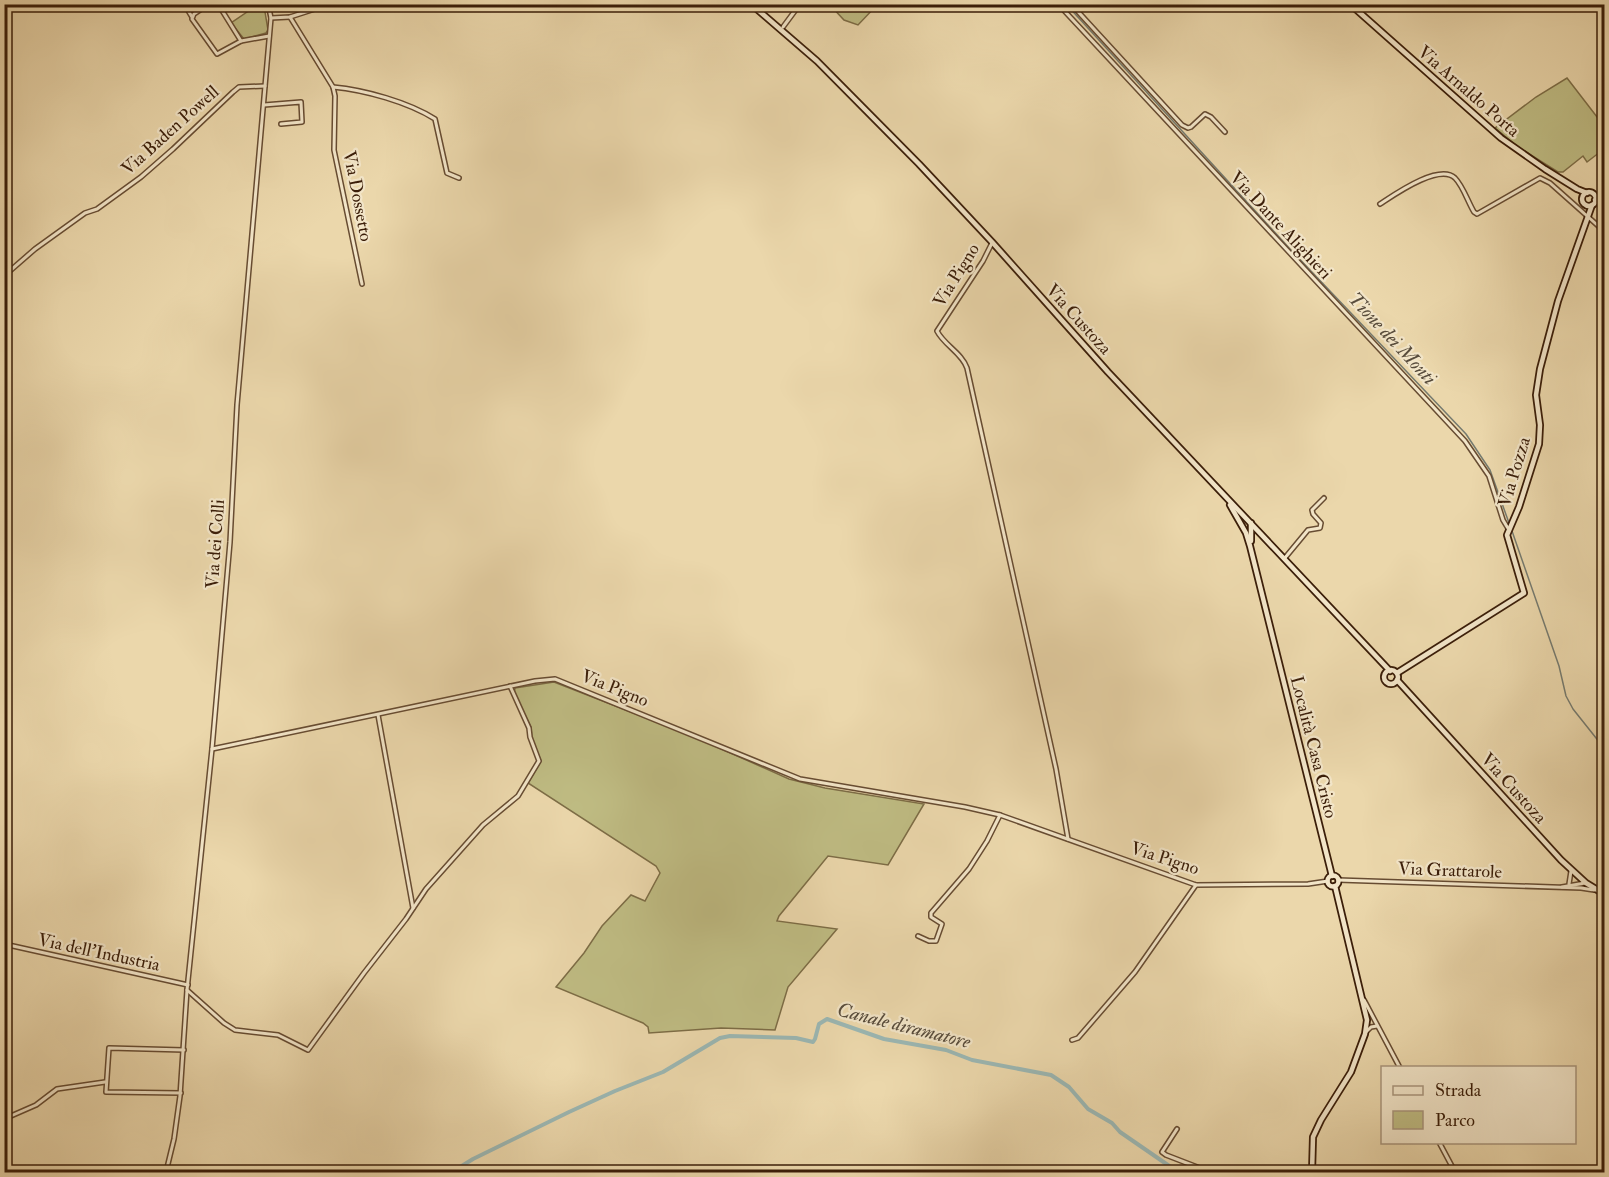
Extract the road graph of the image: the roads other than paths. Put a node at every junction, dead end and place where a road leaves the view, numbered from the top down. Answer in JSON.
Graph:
{"nodes":[{"id":1,"x":208,"y":4,"type":"edge"},
{"id":2,"x":218,"y":4,"type":"edge"},
{"id":3,"x":268,"y":4,"type":"edge"},
{"id":4,"x":321,"y":4,"type":"edge"},
{"id":5,"x":751,"y":4,"type":"edge"},
{"id":6,"x":800,"y":4,"type":"edge"},
{"id":7,"x":1058,"y":4,"type":"edge"},
{"id":8,"x":1071,"y":4,"type":"edge"},
{"id":9,"x":1350,"y":4,"type":"edge"},
{"id":10,"x":186,"y":7,"type":"dead end"},
{"id":11,"x":193,"y":15,"type":"junction"},
{"id":12,"x":290,"y":17,"type":"junction"},
{"id":13,"x":271,"y":18,"type":"junction"},
{"id":14,"x":783,"y":27,"type":"dead end"},
{"id":15,"x":269,"y":36,"type":"junction"},
{"id":16,"x":241,"y":41,"type":"junction"},
{"id":17,"x":265,"y":86,"type":"junction"},
{"id":18,"x":333,"y":87,"type":"junction"},
{"id":19,"x":264,"y":105,"type":"junction"},
{"id":20,"x":281,"y":124,"type":"dead end"},
{"id":21,"x":1225,"y":132,"type":"dead end"},
{"id":22,"x":459,"y":178,"type":"dead end"},
{"id":23,"x":1604,"y":193,"type":"edge"},
{"id":24,"x":1587,"y":194,"type":"junction"},
{"id":25,"x":1594,"y":202,"type":"junction"},
{"id":26,"x":1380,"y":204,"type":"dead end"},
{"id":27,"x":1585,"y":204,"type":"junction"},
{"id":28,"x":1588,"y":214,"type":"junction"},
{"id":29,"x":1605,"y":231,"type":"edge"},
{"id":30,"x":992,"y":242,"type":"junction"},
{"id":31,"x":4,"y":276,"type":"edge"},
{"id":32,"x":362,"y":284,"type":"dead end"},
{"id":33,"x":1222,"y":493,"type":"junction"},
{"id":34,"x":1324,"y":498,"type":"dead end"},
{"id":35,"x":1251,"y":522,"type":"junction"},
{"id":36,"x":1509,"y":529,"type":"junction"},
{"id":37,"x":1246,"y":532,"type":"junction"},
{"id":38,"x":1260,"y":532,"type":"junction"},
{"id":39,"x":1251,"y":539,"type":"junction"},
{"id":40,"x":1250,"y":546,"type":"junction"},
{"id":41,"x":1284,"y":559,"type":"junction"},
{"id":42,"x":1378,"y":660,"type":"junction"},
{"id":43,"x":1390,"y":671,"type":"junction"},
{"id":44,"x":1396,"y":673,"type":"junction"},
{"id":45,"x":1384,"y":676,"type":"junction"},
{"id":46,"x":1397,"y":680,"type":"junction"},
{"id":47,"x":1390,"y":684,"type":"junction"},
{"id":48,"x":510,"y":686,"type":"junction"},
{"id":49,"x":1409,"y":693,"type":"junction"},
{"id":50,"x":378,"y":715,"type":"junction"},
{"id":51,"x":212,"y":749,"type":"junction"},
{"id":52,"x":1000,"y":815,"type":"junction"},
{"id":53,"x":1068,"y":839,"type":"junction"},
{"id":54,"x":1570,"y":869,"type":"junction"},
{"id":55,"x":1332,"y":876,"type":"junction"},
{"id":56,"x":1338,"y":880,"type":"junction"},
{"id":57,"x":1328,"y":882,"type":"junction"},
{"id":58,"x":1586,"y":883,"type":"junction"},
{"id":59,"x":1569,"y":884,"type":"junction"},
{"id":60,"x":1196,"y":885,"type":"junction"},
{"id":61,"x":1335,"y":886,"type":"junction"},
{"id":62,"x":1560,"y":888,"type":"junction"},
{"id":63,"x":1581,"y":888,"type":"junction"},
{"id":64,"x":1598,"y":891,"type":"junction"},
{"id":65,"x":1605,"y":894,"type":"edge"},
{"id":66,"x":413,"y":910,"type":"junction"},
{"id":67,"x":918,"y":936,"type":"dead end"},
{"id":68,"x":4,"y":944,"type":"edge"},
{"id":69,"x":188,"y":988,"type":"junction"},
{"id":70,"x":1362,"y":998,"type":"junction"},
{"id":71,"x":1366,"y":1017,"type":"junction"},
{"id":72,"x":1373,"y":1018,"type":"junction"},
{"id":73,"x":1378,"y":1027,"type":"junction"},
{"id":74,"x":1365,"y":1034,"type":"junction"},
{"id":75,"x":1072,"y":1040,"type":"dead end"},
{"id":76,"x":184,"y":1050,"type":"junction"},
{"id":77,"x":1399,"y":1066,"type":"edge"},
{"id":78,"x":105,"y":1082,"type":"junction"},
{"id":79,"x":181,"y":1093,"type":"junction"},
{"id":80,"x":4,"y":1119,"type":"edge"},
{"id":81,"x":1177,"y":1129,"type":"dead end"},
{"id":82,"x":1440,"y":1144,"type":"edge"},
{"id":83,"x":166,"y":1173,"type":"edge"},
{"id":84,"x":1210,"y":1173,"type":"edge"},
{"id":85,"x":1312,"y":1173,"type":"edge"},
{"id":86,"x":1455,"y":1173,"type":"edge"}],
"edges":[{"from":1,"to":11,"type":"street"},
{"from":2,"to":16,"type":"street"},
{"from":3,"to":13,"type":"street","name":"Via dei Colli"},
{"from":4,"to":12,"type":"street"},
{"from":5,"to":30,"type":"street","name":"Via Custoza"},
{"from":6,"to":14,"type":"street"},
{"from":7,"to":36,"type":"street","name":"Via Dante Alighieri"},
{"from":8,"to":21,"type":"street"},
{"from":9,"to":24,"type":"street","name":"Via Arnaldo Porta"},
{"from":10,"to":11,"type":"street"},
{"from":11,"to":16,"type":"street"},
{"from":12,"to":13,"type":"street"},
{"from":12,"to":18,"type":"street","name":"Via Dossetto"},
{"from":13,"to":15,"type":"street","name":"Via dei Colli"},
{"from":15,"to":16,"type":"street"},
{"from":15,"to":17,"type":"street","name":"Via dei Colli"},
{"from":17,"to":19,"type":"street","name":"Via dei Colli"},
{"from":17,"to":31,"type":"street","name":"Via Baden Powell"},
{"from":18,"to":22,"type":"street"},
{"from":18,"to":32,"type":"street","name":"Via Dossetto"},
{"from":19,"to":20,"type":"street"},
{"from":19,"to":51,"type":"street","name":"Via dei Colli"},
{"from":23,"to":24,"type":"street","name":"Via Arnaldo Porta"},
{"from":23,"to":25,"type":"street"},
{"from":24,"to":25,"type":"street"},
{"from":24,"to":27,"type":"street"},
{"from":25,"to":27,"type":"street"},
{"from":25,"to":28,"type":"street","name":"Via Pozza"},
{"from":26,"to":28,"type":"street"},
{"from":27,"to":28,"type":"street"},
{"from":28,"to":29,"type":"street"},
{"from":28,"to":36,"type":"street","name":"Via Pozza"},
{"from":30,"to":33,"type":"street","name":"Via Custoza"},
{"from":30,"to":53,"type":"street","name":"Via Pigno"},
{"from":33,"to":35,"type":"street","name":"Via Custoza"},
{"from":33,"to":37,"type":"street","name":"Località Casa Cristo"},
{"from":34,"to":41,"type":"street"},
{"from":35,"to":37,"type":"street"},
{"from":35,"to":38,"type":"street","name":"Via Custoza"},
{"from":35,"to":39,"type":"street"},
{"from":36,"to":44,"type":"street","name":"Via Pozza"},
{"from":37,"to":40,"type":"street","name":"Località Casa Cristo"},
{"from":38,"to":39,"type":"street"},
{"from":38,"to":41,"type":"street","name":"Via Custoza"},
{"from":39,"to":40,"type":"street"},
{"from":40,"to":55,"type":"street","name":"Località Casa Cristo"},
{"from":41,"to":42,"type":"street","name":"Via Custoza"},
{"from":42,"to":43,"type":"street","name":"Via Custoza"},
{"from":42,"to":45,"type":"street","name":"Via Custoza"},
{"from":43,"to":44,"type":"street","name":"Via Custoza"},
{"from":43,"to":45,"type":"street"},
{"from":44,"to":46,"type":"street"},
{"from":45,"to":47,"type":"street","name":"Via Custoza"},
{"from":46,"to":47,"type":"street"},
{"from":46,"to":49,"type":"street","name":"Via Custoza"},
{"from":47,"to":49,"type":"street","name":"Via Custoza"},
{"from":48,"to":50,"type":"street","name":"Via Pigno"},
{"from":48,"to":52,"type":"street","name":"Via Pigno"},
{"from":48,"to":66,"type":"street"},
{"from":49,"to":54,"type":"street","name":"Via Custoza"},
{"from":50,"to":51,"type":"street","name":"Via Pigno"},
{"from":50,"to":66,"type":"street"},
{"from":51,"to":69,"type":"street","name":"Via dei Colli"},
{"from":52,"to":53,"type":"street","name":"Via Pigno"},
{"from":52,"to":67,"type":"street"},
{"from":53,"to":60,"type":"street","name":"Via Pigno"},
{"from":54,"to":58,"type":"street","name":"Via Custoza"},
{"from":54,"to":59,"type":"street"},
{"from":55,"to":56,"type":"street"},
{"from":55,"to":57,"type":"street"},
{"from":56,"to":61,"type":"street"},
{"from":56,"to":62,"type":"street","name":"Via Grattarole"},
{"from":57,"to":60,"type":"street","name":"Via Pigno"},
{"from":57,"to":61,"type":"street"},
{"from":58,"to":59,"type":"street","name":"Via Grattarole"},
{"from":58,"to":63,"type":"street"},
{"from":58,"to":64,"type":"street","name":"Via Custoza"},
{"from":59,"to":62,"type":"street","name":"Via Grattarole"},
{"from":60,"to":75,"type":"street"},
{"from":61,"to":70,"type":"street"},
{"from":62,"to":63,"type":"street","name":"Via Grattarole"},
{"from":63,"to":64,"type":"street","name":"Via Grattarole"},
{"from":64,"to":65,"type":"street","name":"Via Custoza"},
{"from":66,"to":69,"type":"street"},
{"from":68,"to":69,"type":"street","name":"Via dell'Industria"},
{"from":69,"to":76,"type":"street","name":"Via dei Colli"},
{"from":70,"to":71,"type":"street"},
{"from":70,"to":72,"type":"street"},
{"from":71,"to":72,"type":"street"},
{"from":71,"to":73,"type":"street"},
{"from":71,"to":74,"type":"street"},
{"from":72,"to":73,"type":"street"},
{"from":73,"to":74,"type":"street"},
{"from":73,"to":77,"type":"street"},
{"from":74,"to":85,"type":"street"},
{"from":76,"to":78,"type":"street"},
{"from":76,"to":79,"type":"street","name":"Via dei Colli"},
{"from":78,"to":79,"type":"street"},
{"from":78,"to":80,"type":"street"},
{"from":79,"to":83,"type":"street","name":"Via dei Colli"},
{"from":81,"to":84,"type":"street"},
{"from":82,"to":86,"type":"street"}]}
